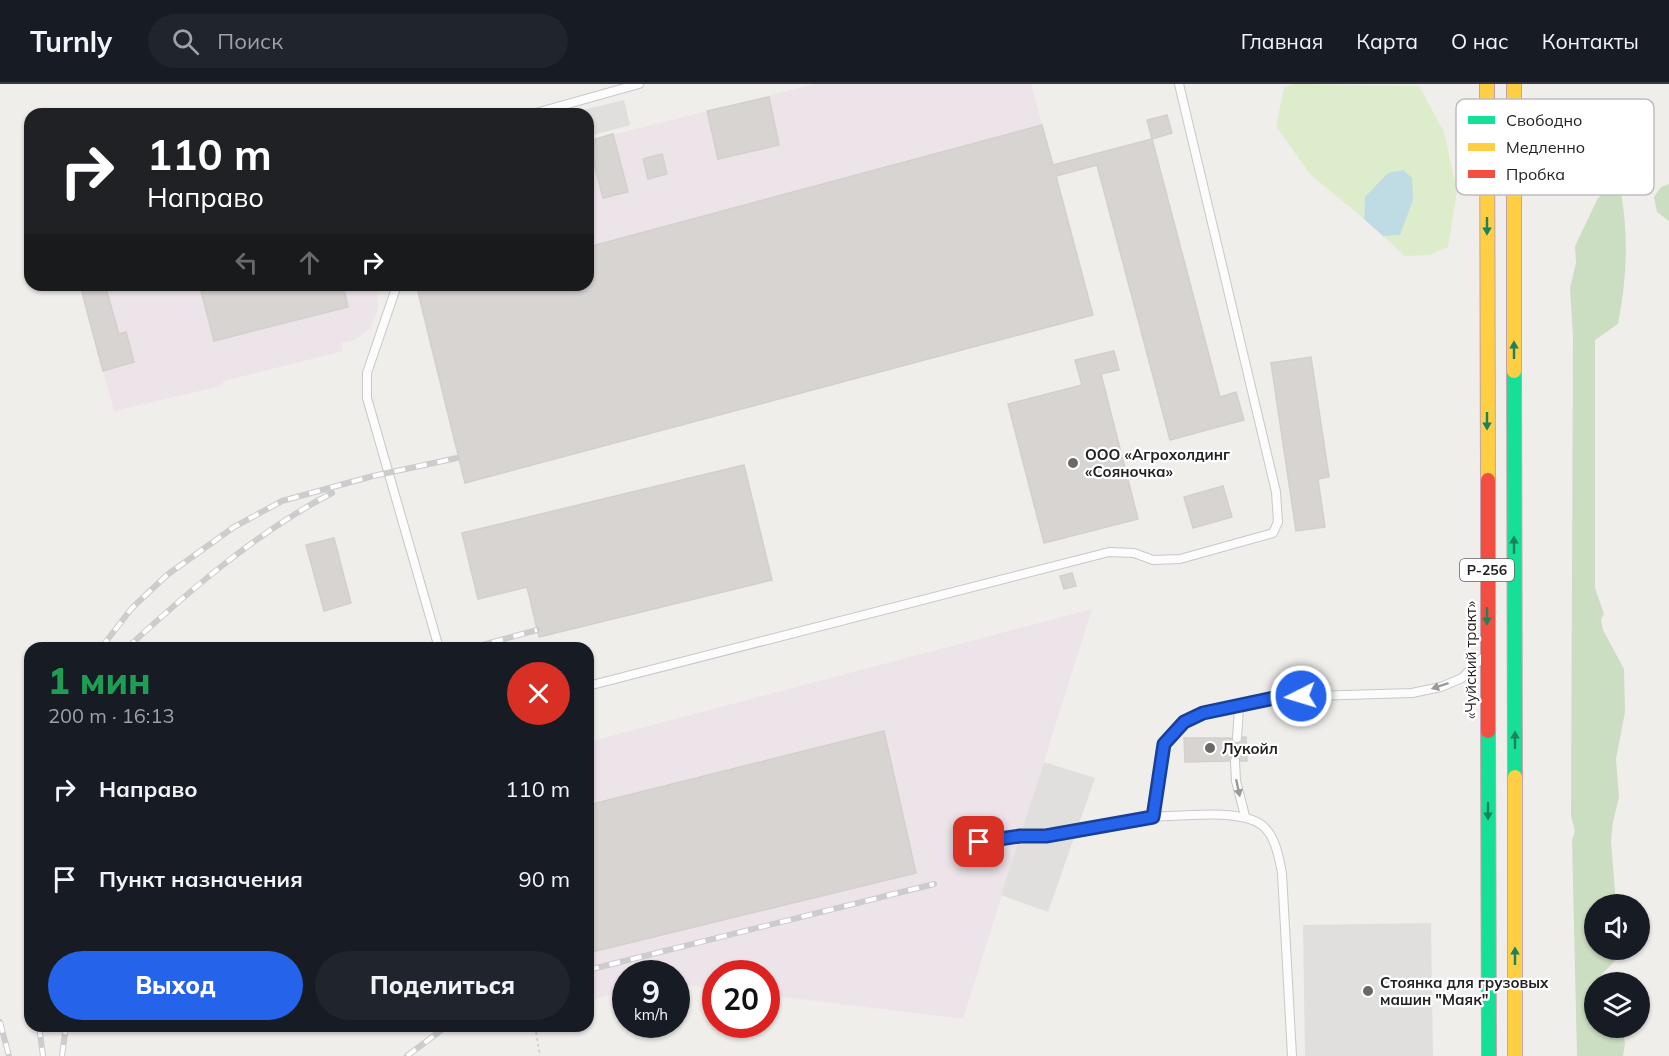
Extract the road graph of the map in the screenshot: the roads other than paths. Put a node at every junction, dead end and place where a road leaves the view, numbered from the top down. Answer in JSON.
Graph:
{"nodes":[{"id":1,"x":639,"y":84,"type":"edge"},
{"id":2,"x":1179,"y":84,"type":"edge"},
{"id":3,"x":1514,"y":84,"type":"edge"},
{"id":4,"x":1514,"y":99,"type":"edge"},
{"id":5,"x":553,"y":108,"type":"edge"},
{"id":6,"x":1487,"y":195,"type":"edge"},
{"id":7,"x":1514,"y":195,"type":"edge"},
{"id":8,"x":395,"y":291,"type":"edge"},
{"id":9,"x":437,"y":642,"type":"edge"},
{"id":10,"x":1487,"y":654,"type":"junction"},
{"id":11,"x":594,"y":684,"type":"edge"},
{"id":12,"x":1239,"y":707,"type":"junction"},
{"id":13,"x":1237,"y":738,"type":"dead end"},
{"id":14,"x":1235,"y":760,"type":"dead end"},
{"id":15,"x":1245,"y":816,"type":"junction"},
{"id":16,"x":1153,"y":817,"type":"junction"},
{"id":17,"x":979,"y":842,"type":"dead end"},
{"id":18,"x":1292,"y":1056,"type":"edge"},
{"id":19,"x":1489,"y":1056,"type":"edge"},
{"id":20,"x":1515,"y":1056,"type":"edge"}],
"edges":[{"from":1,"to":5,"type":"lane"},
{"from":2,"to":11,"type":"lane"},
{"from":4,"to":3,"type":"highway","number":"Р-256","one_way":true},
{"from":6,"to":10,"type":"highway","name":"«Чуйский тракт»","number":"Р-256","one_way":true},
{"from":20,"to":7,"type":"highway","number":"Р-256","one_way":true},
{"from":8,"to":9,"type":"lane"},
{"from":10,"to":12,"type":"lane","one_way":true},
{"from":10,"to":19,"type":"highway","name":"«Чуйский тракт»","number":"Р-256","one_way":true},
{"from":12,"to":13,"type":"lane"},
{"from":12,"to":16,"type":"lane"},
{"from":14,"to":15,"type":"lane","one_way":true},
{"from":15,"to":16,"type":"lane"},
{"from":15,"to":18,"type":"lane"},
{"from":16,"to":17,"type":"lane"}]}
